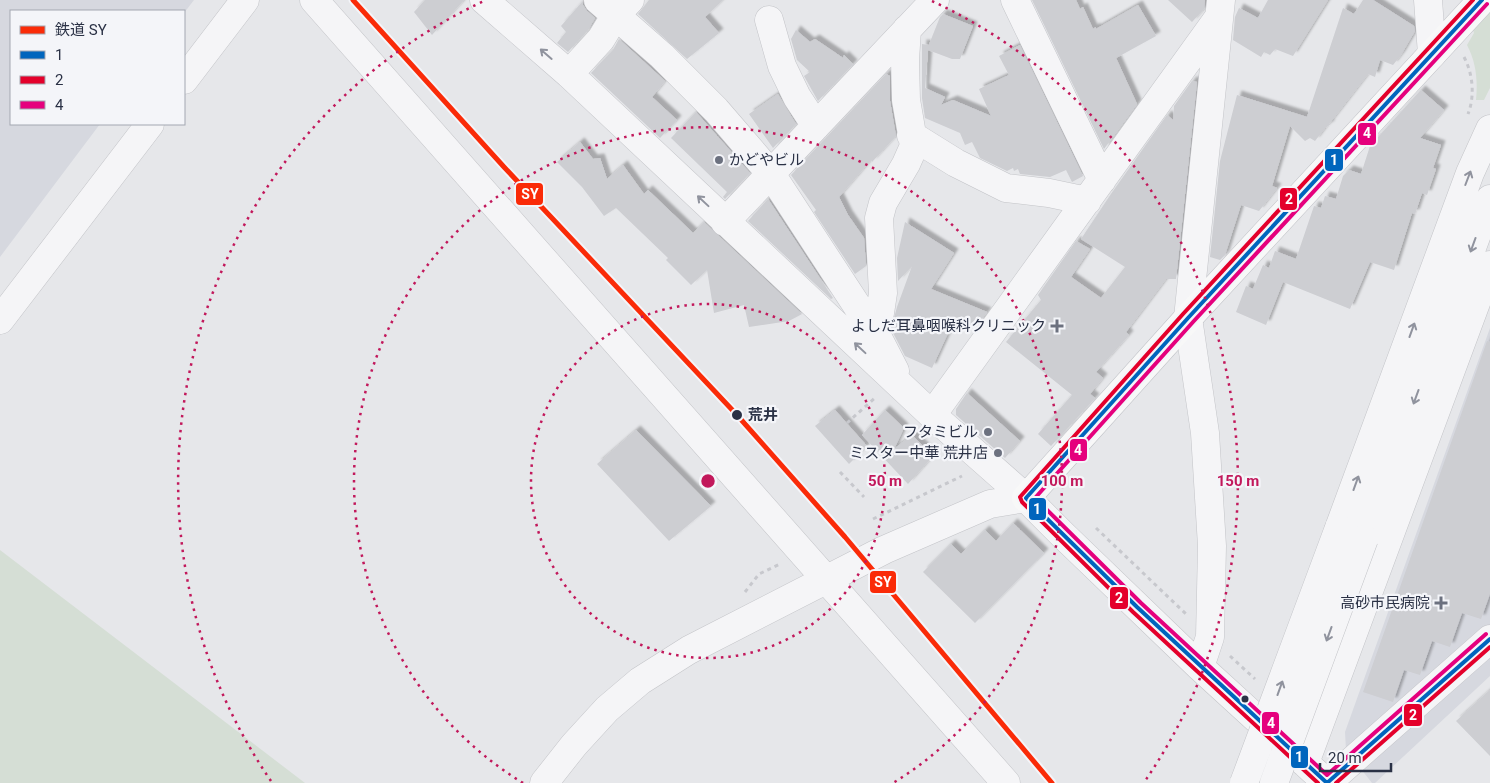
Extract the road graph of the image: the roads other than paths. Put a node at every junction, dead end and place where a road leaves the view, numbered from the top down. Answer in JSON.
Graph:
{"nodes":[{"id":1,"x":245,"y":0,"type":"edge"},
{"id":2,"x":314,"y":0,"type":"edge"},
{"id":3,"x":484,"y":0,"type":"edge"},
{"id":4,"x":1015,"y":0,"type":"edge"},
{"id":5,"x":1428,"y":0,"type":"edge"},
{"id":6,"x":1482,"y":0,"type":"edge"},
{"id":7,"x":929,"y":3,"type":"edge"},
{"id":8,"x":615,"y":5,"type":"edge"},
{"id":9,"x":1224,"y":5,"type":"edge"},
{"id":10,"x":769,"y":20,"type":"dead end"},
{"id":11,"x":908,"y":29,"type":"junction"},
{"id":12,"x":1432,"y":54,"type":"junction"},
{"id":13,"x":569,"y":74,"type":"junction"},
{"id":14,"x":185,"y":79,"type":"edge"},
{"id":15,"x":149,"y":125,"type":"edge"},
{"id":16,"x":816,"y":126,"type":"junction"},
{"id":17,"x":1490,"y":129,"type":"edge"},
{"id":18,"x":911,"y":135,"type":"junction"},
{"id":19,"x":771,"y":174,"type":"junction"},
{"id":20,"x":1095,"y":191,"type":"junction"},
{"id":21,"x":1490,"y":199,"type":"edge"},
{"id":22,"x":726,"y":222,"type":"junction"},
{"id":23,"x":1490,"y":264,"type":"edge"},
{"id":24,"x":1188,"y":318,"type":"junction"},
{"id":25,"x":0,"y":320,"type":"edge"},
{"id":26,"x":873,"y":331,"type":"junction"},
{"id":27,"x":893,"y":392,"type":"junction"},
{"id":28,"x":932,"y":415,"type":"junction"},
{"id":29,"x":1026,"y":498,"type":"junction"},
{"id":30,"x":827,"y":580,"type":"junction"},
{"id":31,"x":1490,"y":639,"type":"edge"},
{"id":32,"x":1200,"y":667,"type":"junction"},
{"id":33,"x":1305,"y":763,"type":"junction"},
{"id":34,"x":544,"y":783,"type":"edge"},
{"id":35,"x":1006,"y":783,"type":"edge"},
{"id":36,"x":1244,"y":783,"type":"edge"},
{"id":37,"x":1274,"y":783,"type":"edge"},
{"id":38,"x":1327,"y":783,"type":"edge"}],
"edges":[{"from":1,"to":14,"type":"street"},
{"from":2,"to":30,"type":"street"},
{"from":13,"to":3,"type":"street","one_way":true},
{"from":4,"to":20,"type":"street"},
{"from":5,"to":12,"type":"street"},
{"from":6,"to":12,"type":"main road"},
{"from":7,"to":11,"type":"street"},
{"from":8,"to":13,"type":"street"},
{"from":8,"to":19,"type":"street"},
{"from":9,"to":20,"type":"street"},
{"from":9,"to":24,"type":"street"},
{"from":10,"to":16,"type":"street"},
{"from":11,"to":16,"type":"street"},
{"from":11,"to":18,"type":"street"},
{"from":12,"to":24,"type":"main road"},
{"from":22,"to":13,"type":"street","one_way":true},
{"from":15,"to":25,"type":"street"},
{"from":16,"to":19,"type":"street"},
{"from":36,"to":17,"type":"street","one_way":true,"bridge":true},
{"from":18,"to":20,"type":"street"},
{"from":18,"to":26,"type":"street"},
{"from":19,"to":22,"type":"street"},
{"from":19,"to":26,"type":"street"},
{"from":20,"to":28,"type":"street"},
{"from":21,"to":37,"type":"street","one_way":true,"bridge":true},
{"from":27,"to":22,"type":"street","one_way":true},
{"from":23,"to":33,"type":"street"},
{"from":24,"to":29,"type":"main road"},
{"from":24,"to":32,"type":"street"},
{"from":26,"to":27,"type":"street"},
{"from":27,"to":28,"type":"street"},
{"from":28,"to":29,"type":"street"},
{"from":29,"to":30,"type":"street"},
{"from":29,"to":32,"type":"street"},
{"from":30,"to":34,"type":"street"},
{"from":30,"to":35,"type":"street"},
{"from":31,"to":38,"type":"street"},
{"from":32,"to":33,"type":"street"},
{"from":33,"to":38,"type":"street"}]}
